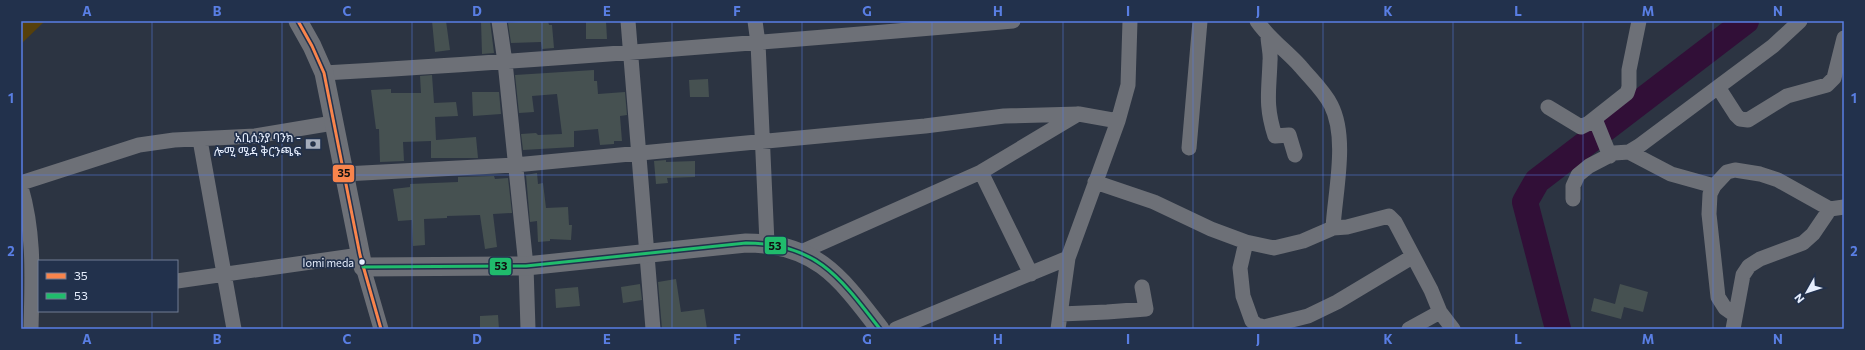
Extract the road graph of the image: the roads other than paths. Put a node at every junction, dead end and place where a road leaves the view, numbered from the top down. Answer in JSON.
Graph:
{"nodes":[{"id":1,"x":298,"y":21,"type":"edge"},
{"id":2,"x":499,"y":21,"type":"edge"},
{"id":3,"x":628,"y":21,"type":"edge"},
{"id":4,"x":755,"y":21,"type":"edge"},
{"id":5,"x":1013,"y":21,"type":"edge"},
{"id":6,"x":1130,"y":21,"type":"edge"},
{"id":7,"x":1200,"y":21,"type":"edge"},
{"id":8,"x":1257,"y":21,"type":"edge"},
{"id":9,"x":1639,"y":21,"type":"edge"},
{"id":10,"x":1800,"y":21,"type":"edge"},
{"id":11,"x":1268,"y":36,"type":"junction"},
{"id":12,"x":1844,"y":38,"type":"edge"},
{"id":13,"x":758,"y":43,"type":"junction"},
{"id":14,"x":631,"y":53,"type":"junction"},
{"id":15,"x":505,"y":62,"type":"junction"},
{"id":16,"x":324,"y":73,"type":"junction"},
{"id":17,"x":1718,"y":87,"type":"junction"},
{"id":18,"x":1548,"y":107,"type":"dead end"},
{"id":19,"x":1079,"y":114,"type":"junction"},
{"id":20,"x":1595,"y":120,"type":"junction"},
{"id":21,"x":1118,"y":121,"type":"junction"},
{"id":22,"x":333,"y":123,"type":"junction"},
{"id":23,"x":200,"y":140,"type":"junction"},
{"id":24,"x":762,"y":142,"type":"junction"},
{"id":25,"x":1189,"y":148,"type":"dead end"},
{"id":26,"x":1629,"y":152,"type":"junction"},
{"id":27,"x":638,"y":153,"type":"junction"},
{"id":28,"x":1295,"y":155,"type":"dead end"},
{"id":29,"x":1609,"y":155,"type":"junction"},
{"id":30,"x":515,"y":165,"type":"junction"},
{"id":31,"x":981,"y":172,"type":"junction"},
{"id":32,"x":344,"y":174,"type":"junction"},
{"id":33,"x":1095,"y":182,"type":"junction"},
{"id":34,"x":21,"y":183,"type":"edge"},
{"id":35,"x":1714,"y":186,"type":"junction"},
{"id":36,"x":21,"y":187,"type":"edge"},
{"id":37,"x":1573,"y":199,"type":"dead end"},
{"id":38,"x":1837,"y":208,"type":"edge"},
{"id":39,"x":1333,"y":228,"type":"junction"},
{"id":40,"x":1246,"y":242,"type":"junction"},
{"id":41,"x":767,"y":243,"type":"junction"},
{"id":42,"x":801,"y":252,"type":"junction"},
{"id":43,"x":646,"y":253,"type":"junction"},
{"id":44,"x":1412,"y":257,"type":"junction"},
{"id":45,"x":1068,"y":258,"type":"junction"},
{"id":46,"x":362,"y":261,"type":"junction"},
{"id":47,"x":526,"y":266,"type":"junction"},
{"id":48,"x":1031,"y":274,"type":"junction"},
{"id":49,"x":225,"y":275,"type":"junction"},
{"id":50,"x":178,"y":281,"type":"edge"},
{"id":51,"x":1142,"y":287,"type":"dead end"},
{"id":52,"x":30,"y":297,"type":"edge"},
{"id":53,"x":1440,"y":312,"type":"junction"},
{"id":54,"x":1061,"y":314,"type":"junction"},
{"id":55,"x":1734,"y":322,"type":"edge"},
{"id":56,"x":31,"y":329,"type":"edge"},
{"id":57,"x":234,"y":329,"type":"edge"},
{"id":58,"x":380,"y":329,"type":"edge"},
{"id":59,"x":528,"y":329,"type":"edge"},
{"id":60,"x":653,"y":329,"type":"edge"},
{"id":61,"x":880,"y":329,"type":"edge"},
{"id":62,"x":896,"y":329,"type":"edge"},
{"id":63,"x":1058,"y":329,"type":"edge"},
{"id":64,"x":1409,"y":329,"type":"edge"},
{"id":65,"x":1454,"y":329,"type":"edge"}],
"edges":[{"from":1,"to":16,"type":"street"},
{"from":2,"to":15,"type":"street"},
{"from":3,"to":14,"type":"street"},
{"from":4,"to":13,"type":"street"},
{"from":5,"to":13,"type":"street"},
{"from":6,"to":21,"type":"street"},
{"from":7,"to":25,"type":"street"},
{"from":8,"to":11,"type":"street"},
{"from":9,"to":20,"type":"street"},
{"from":10,"to":17,"type":"street"},
{"from":11,"to":28,"type":"street"},
{"from":11,"to":39,"type":"street"},
{"from":12,"to":17,"type":"street"},
{"from":13,"to":14,"type":"street"},
{"from":13,"to":24,"type":"street"},
{"from":14,"to":15,"type":"street"},
{"from":14,"to":27,"type":"street"},
{"from":15,"to":16,"type":"street"},
{"from":15,"to":30,"type":"street"},
{"from":16,"to":22,"type":"street"},
{"from":17,"to":26,"type":"street"},
{"from":18,"to":20,"type":"street"},
{"from":19,"to":21,"type":"street"},
{"from":19,"to":24,"type":"street"},
{"from":19,"to":31,"type":"street"},
{"from":20,"to":29,"type":"street"},
{"from":21,"to":33,"type":"street"},
{"from":22,"to":23,"type":"street"},
{"from":22,"to":32,"type":"street"},
{"from":23,"to":34,"type":"street"},
{"from":23,"to":49,"type":"street"},
{"from":24,"to":27,"type":"street"},
{"from":24,"to":41,"type":"street"},
{"from":26,"to":29,"type":"street"},
{"from":26,"to":35,"type":"street"},
{"from":27,"to":30,"type":"street"},
{"from":27,"to":43,"type":"street"},
{"from":29,"to":37,"type":"street"},
{"from":30,"to":32,"type":"street"},
{"from":30,"to":47,"type":"street"},
{"from":31,"to":42,"type":"street"},
{"from":31,"to":48,"type":"street"},
{"from":32,"to":46,"type":"street"},
{"from":33,"to":40,"type":"street"},
{"from":33,"to":45,"type":"street"},
{"from":35,"to":38,"type":"street"},
{"from":35,"to":55,"type":"street"},
{"from":36,"to":52,"type":"street"},
{"from":38,"to":55,"type":"street"},
{"from":39,"to":40,"type":"street"},
{"from":39,"to":44,"type":"street"},
{"from":40,"to":44,"type":"street"},
{"from":41,"to":42,"type":"street"},
{"from":41,"to":43,"type":"street"},
{"from":42,"to":61,"type":"street"},
{"from":43,"to":47,"type":"street"},
{"from":43,"to":60,"type":"street"},
{"from":44,"to":53,"type":"street"},
{"from":45,"to":48,"type":"street"},
{"from":45,"to":54,"type":"street"},
{"from":46,"to":47,"type":"street"},
{"from":46,"to":49,"type":"street"},
{"from":46,"to":58,"type":"street"},
{"from":47,"to":59,"type":"street"},
{"from":48,"to":62,"type":"street"},
{"from":49,"to":50,"type":"street"},
{"from":49,"to":57,"type":"street"},
{"from":51,"to":54,"type":"street"},
{"from":52,"to":56,"type":"street"},
{"from":53,"to":64,"type":"street"},
{"from":53,"to":65,"type":"street"},
{"from":54,"to":63,"type":"street"}]}
